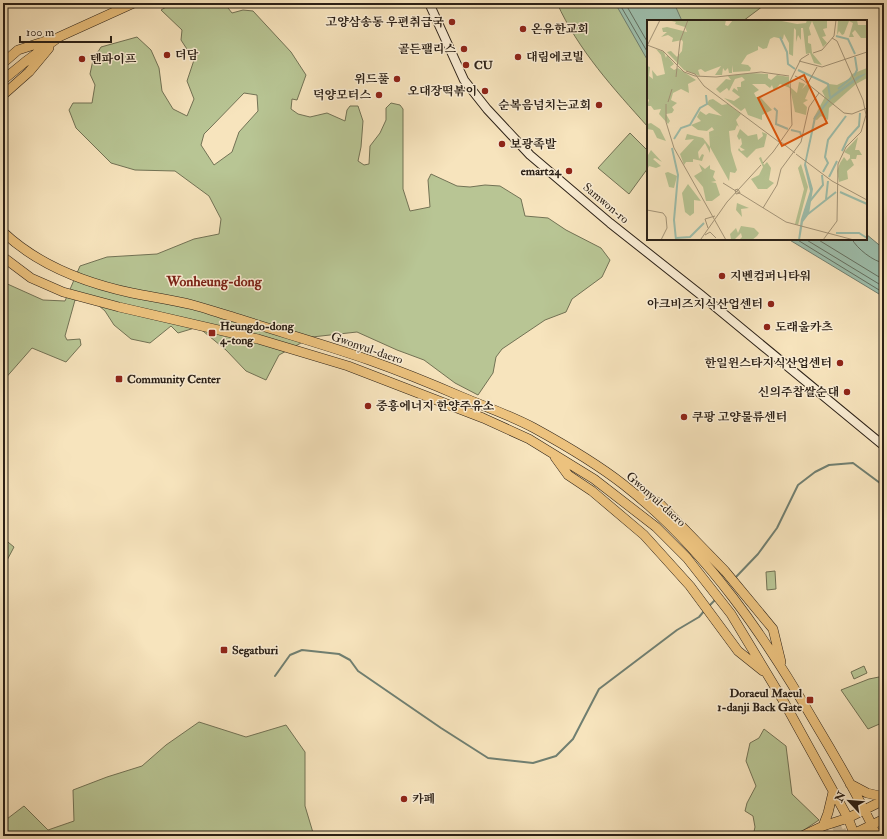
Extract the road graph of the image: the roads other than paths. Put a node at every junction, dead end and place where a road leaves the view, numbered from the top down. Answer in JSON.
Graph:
{"nodes":[{"id":1,"x":134,"y":3,"type":"edge"},
{"id":2,"x":429,"y":3,"type":"edge"},
{"id":3,"x":59,"y":37,"type":"junction"},
{"id":4,"x":3,"y":63,"type":"edge"},
{"id":5,"x":3,"y":80,"type":"edge"},
{"id":6,"x":3,"y":95,"type":"edge"},
{"id":7,"x":3,"y":232,"type":"edge"},
{"id":8,"x":3,"y":257,"type":"edge"},
{"id":9,"x":884,"y":446,"type":"edge"},
{"id":10,"x":551,"y":453,"type":"junction"},
{"id":11,"x":631,"y":491,"type":"junction"},
{"id":12,"x":783,"y":669,"type":"junction"},
{"id":13,"x":769,"y":677,"type":"junction"},
{"id":14,"x":850,"y":784,"type":"junction"},
{"id":15,"x":832,"y":792,"type":"junction"},
{"id":16,"x":884,"y":799,"type":"edge"},
{"id":17,"x":864,"y":810,"type":"junction"},
{"id":18,"x":848,"y":818,"type":"junction"},
{"id":19,"x":884,"y":819,"type":"edge"},
{"id":20,"x":872,"y":825,"type":"junction"},
{"id":21,"x":823,"y":826,"type":"junction"},
{"id":22,"x":853,"y":835,"type":"edge"},
{"id":23,"x":802,"y":836,"type":"edge"},
{"id":24,"x":877,"y":836,"type":"edge"}],
"edges":[{"from":1,"to":3,"type":"main road"},
{"from":2,"to":9,"type":"main road","name":"Samwon-ro"},
{"from":3,"to":4,"type":"main road"},
{"from":3,"to":5,"type":"main road"},
{"from":3,"to":6,"type":"main road"},
{"from":7,"to":11,"type":"main road","name":"Gwonyul-daero"},
{"from":8,"to":10,"type":"main road","name":"Gwonyul-daero"},
{"from":10,"to":13,"type":"main road"},
{"from":10,"to":13,"type":"main road","name":"Gwonyul-daero"},
{"from":11,"to":12,"type":"main road","name":"Gwonyul-daero"},
{"from":11,"to":12,"type":"main road"},
{"from":12,"to":14,"type":"main road"},
{"from":13,"to":15,"type":"main road"},
{"from":14,"to":16,"type":"main road"},
{"from":14,"to":17,"type":"main road"},
{"from":15,"to":18,"type":"main road"},
{"from":15,"to":21,"type":"main road"},
{"from":16,"to":17,"type":"main road"},
{"from":17,"to":18,"type":"main road"},
{"from":17,"to":20,"type":"main road"},
{"from":18,"to":21,"type":"main road"},
{"from":18,"to":22,"type":"main road"},
{"from":19,"to":20,"type":"main road"},
{"from":20,"to":22,"type":"main road"},
{"from":20,"to":24,"type":"main road"},
{"from":21,"to":23,"type":"main road"}]}
